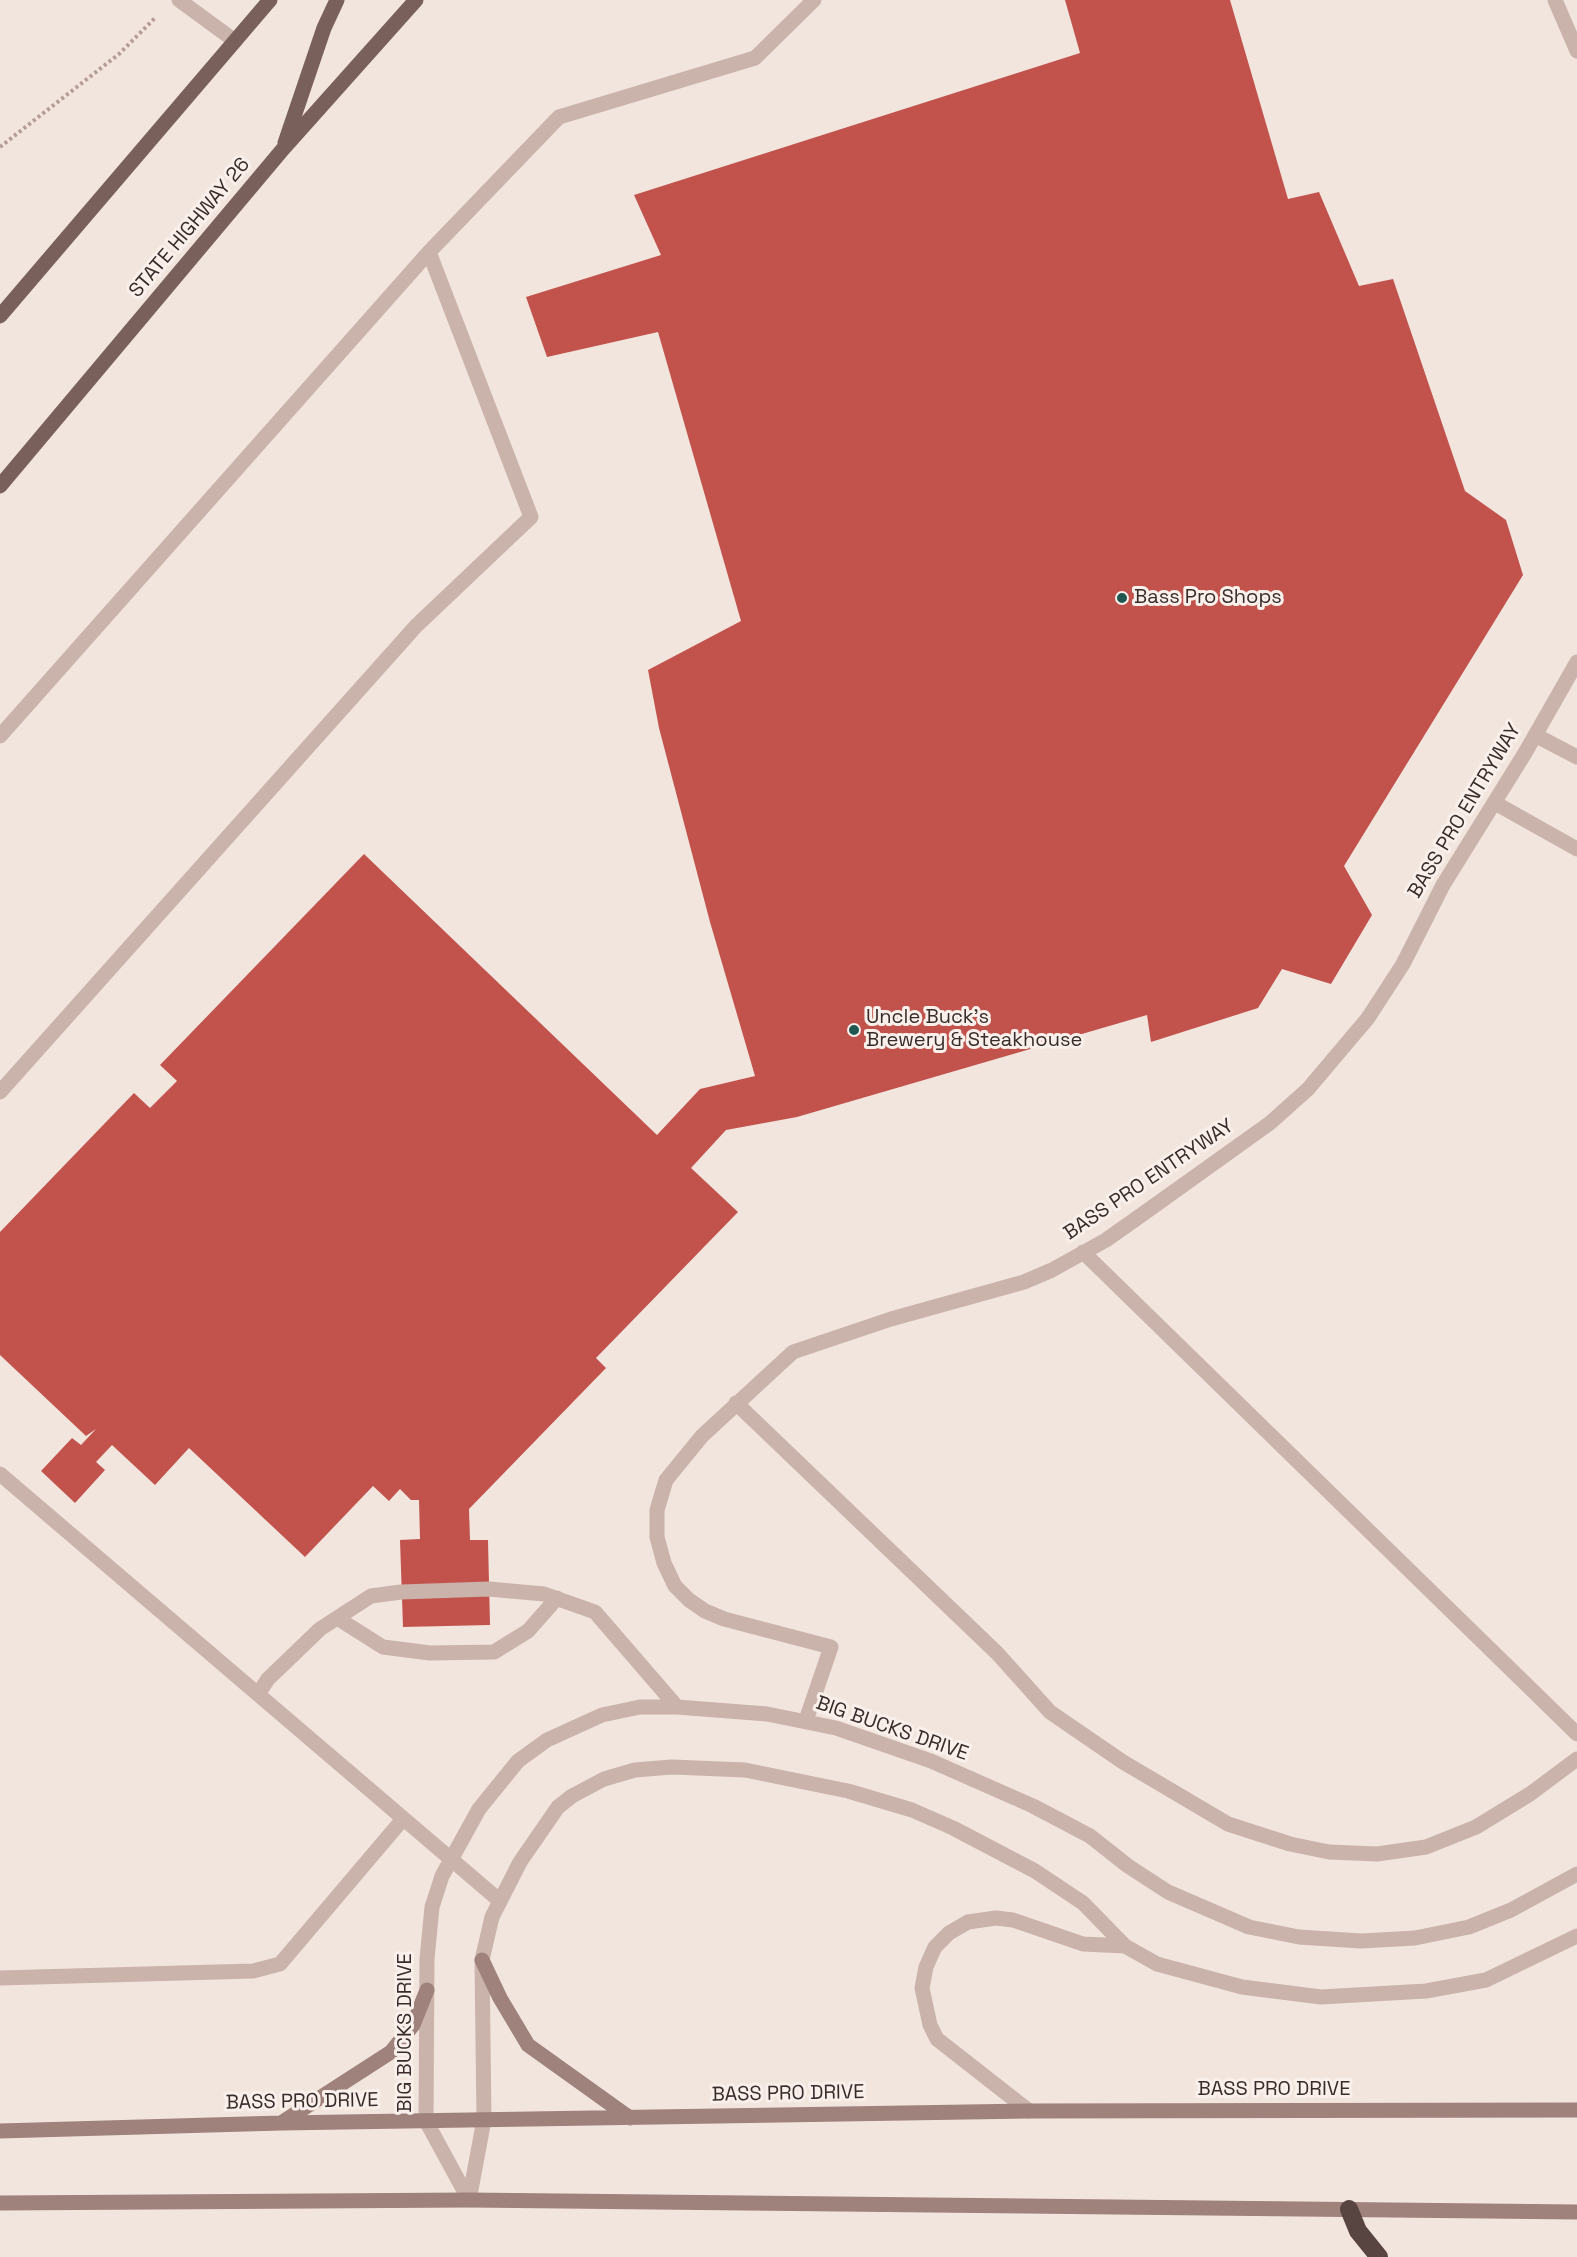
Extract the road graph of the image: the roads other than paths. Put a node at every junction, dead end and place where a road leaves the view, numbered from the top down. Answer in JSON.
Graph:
{"nodes":[{"id":1,"x":179,"y":0,"type":"edge"},
{"id":2,"x":270,"y":0,"type":"edge"},
{"id":3,"x":337,"y":0,"type":"edge"},
{"id":4,"x":416,"y":0,"type":"edge"},
{"id":5,"x":814,"y":0,"type":"edge"},
{"id":6,"x":1555,"y":0,"type":"edge"},
{"id":7,"x":235,"y":41,"type":"junction"},
{"id":8,"x":1577,"y":51,"type":"edge"},
{"id":9,"x":283,"y":149,"type":"junction"},
{"id":10,"x":429,"y":252,"type":"junction"},
{"id":11,"x":0,"y":316,"type":"edge"},
{"id":12,"x":0,"y":486,"type":"edge"},
{"id":13,"x":1577,"y":662,"type":"edge"},
{"id":14,"x":1572,"y":681,"type":"edge"},
{"id":15,"x":1535,"y":735,"type":"junction"},
{"id":16,"x":0,"y":736,"type":"edge"},
{"id":17,"x":1577,"y":757,"type":"edge"},
{"id":18,"x":1495,"y":802,"type":"junction"},
{"id":19,"x":1577,"y":849,"type":"edge"},
{"id":20,"x":0,"y":1092,"type":"edge"},
{"id":21,"x":1083,"y":1252,"type":"junction"},
{"id":22,"x":736,"y":1403,"type":"junction"},
{"id":23,"x":0,"y":1474,"type":"edge"},
{"id":24,"x":557,"y":1599,"type":"junction"},
{"id":25,"x":337,"y":1618,"type":"junction"},
{"id":26,"x":258,"y":1694,"type":"junction"},
{"id":27,"x":677,"y":1707,"type":"junction"},
{"id":28,"x":806,"y":1720,"type":"junction"},
{"id":29,"x":1577,"y":1734,"type":"edge"},
{"id":30,"x":1577,"y":1759,"type":"edge"},
{"id":31,"x":403,"y":1819,"type":"junction"},
{"id":32,"x":452,"y":1860,"type":"junction"},
{"id":33,"x":1577,"y":1874,"type":"edge"},
{"id":34,"x":500,"y":1901,"type":"junction"},
{"id":35,"x":1577,"y":1936,"type":"edge"},
{"id":36,"x":1125,"y":1946,"type":"junction"},
{"id":37,"x":482,"y":1960,"type":"junction"},
{"id":38,"x":0,"y":1978,"type":"edge"},
{"id":39,"x":428,"y":1990,"type":"junction"},
{"id":40,"x":1577,"y":2110,"type":"edge"},
{"id":41,"x":1029,"y":2111,"type":"junction"},
{"id":42,"x":630,"y":2118,"type":"junction"},
{"id":43,"x":484,"y":2120,"type":"junction"},
{"id":44,"x":426,"y":2121,"type":"junction"},
{"id":45,"x":281,"y":2123,"type":"junction"},
{"id":46,"x":0,"y":2131,"type":"edge"},
{"id":47,"x":469,"y":2200,"type":"junction"},
{"id":48,"x":0,"y":2203,"type":"edge"},
{"id":49,"x":1349,"y":2209,"type":"junction"},
{"id":50,"x":1577,"y":2212,"type":"edge"},
{"id":51,"x":1379,"y":2257,"type":"edge"}],
"edges":[{"from":1,"to":7,"type":"lane"},
{"from":2,"to":7,"type":"main road"},
{"from":3,"to":9,"type":"main road"},
{"from":4,"to":9,"type":"main road","name":"STATE HIGHWAY 26"},
{"from":5,"to":10,"type":"lane"},
{"from":6,"to":8,"type":"lane"},
{"from":7,"to":11,"type":"main road"},
{"from":9,"to":12,"type":"main road","name":"STATE HIGHWAY 26"},
{"from":10,"to":16,"type":"lane"},
{"from":10,"to":20,"type":"lane"},
{"from":13,"to":14,"type":"lane","name":"BASS PRO ENTRYWAY"},
{"from":14,"to":15,"type":"lane","name":"BASS PRO ENTRYWAY"},
{"from":15,"to":17,"type":"lane"},
{"from":15,"to":18,"type":"lane","name":"BASS PRO ENTRYWAY"},
{"from":18,"to":19,"type":"lane"},
{"from":18,"to":21,"type":"lane","name":"BASS PRO ENTRYWAY"},
{"from":21,"to":22,"type":"lane","name":"BASS PRO ENTRYWAY"},
{"from":21,"to":29,"type":"lane"},
{"from":22,"to":28,"type":"lane","name":"BASS PRO ENTRYWAY"},
{"from":22,"to":30,"type":"lane"},
{"from":23,"to":26,"type":"lane"},
{"from":24,"to":25,"type":"lane"},
{"from":24,"to":25,"type":"lane"},
{"from":24,"to":27,"type":"lane"},
{"from":25,"to":26,"type":"lane"},
{"from":26,"to":31,"type":"lane"},
{"from":27,"to":28,"type":"lane","name":"BIG BUCKS DRIVE"},
{"from":27,"to":32,"type":"lane","name":"BIG BUCKS DRIVE"},
{"from":28,"to":33,"type":"lane","name":"BIG BUCKS DRIVE"},
{"from":31,"to":32,"type":"lane"},
{"from":31,"to":38,"type":"lane"},
{"from":32,"to":34,"type":"lane"},
{"from":32,"to":39,"type":"lane","name":"BIG BUCKS DRIVE"},
{"from":34,"to":36,"type":"lane"},
{"from":34,"to":37,"type":"lane"},
{"from":35,"to":36,"type":"lane"},
{"from":36,"to":41,"type":"lane"},
{"from":37,"to":42,"type":"main road"},
{"from":37,"to":43,"type":"lane"},
{"from":39,"to":44,"type":"lane","name":"BIG BUCKS DRIVE"},
{"from":39,"to":45,"type":"main road"},
{"from":40,"to":41,"type":"main road","name":"BASS PRO DRIVE"},
{"from":41,"to":42,"type":"main road","name":"BASS PRO DRIVE"},
{"from":42,"to":43,"type":"main road","name":"BASS PRO DRIVE"},
{"from":43,"to":44,"type":"main road","name":"BASS PRO DRIVE"},
{"from":43,"to":47,"type":"lane"},
{"from":44,"to":45,"type":"main road","name":"BASS PRO DRIVE"},
{"from":44,"to":47,"type":"lane","name":"BIG BUCKS DRIVE"},
{"from":45,"to":46,"type":"main road","name":"BASS PRO DRIVE"},
{"from":47,"to":48,"type":"main road"},
{"from":47,"to":49,"type":"main road"},
{"from":49,"to":50,"type":"main road"},
{"from":49,"to":51,"type":"highway"}]}
